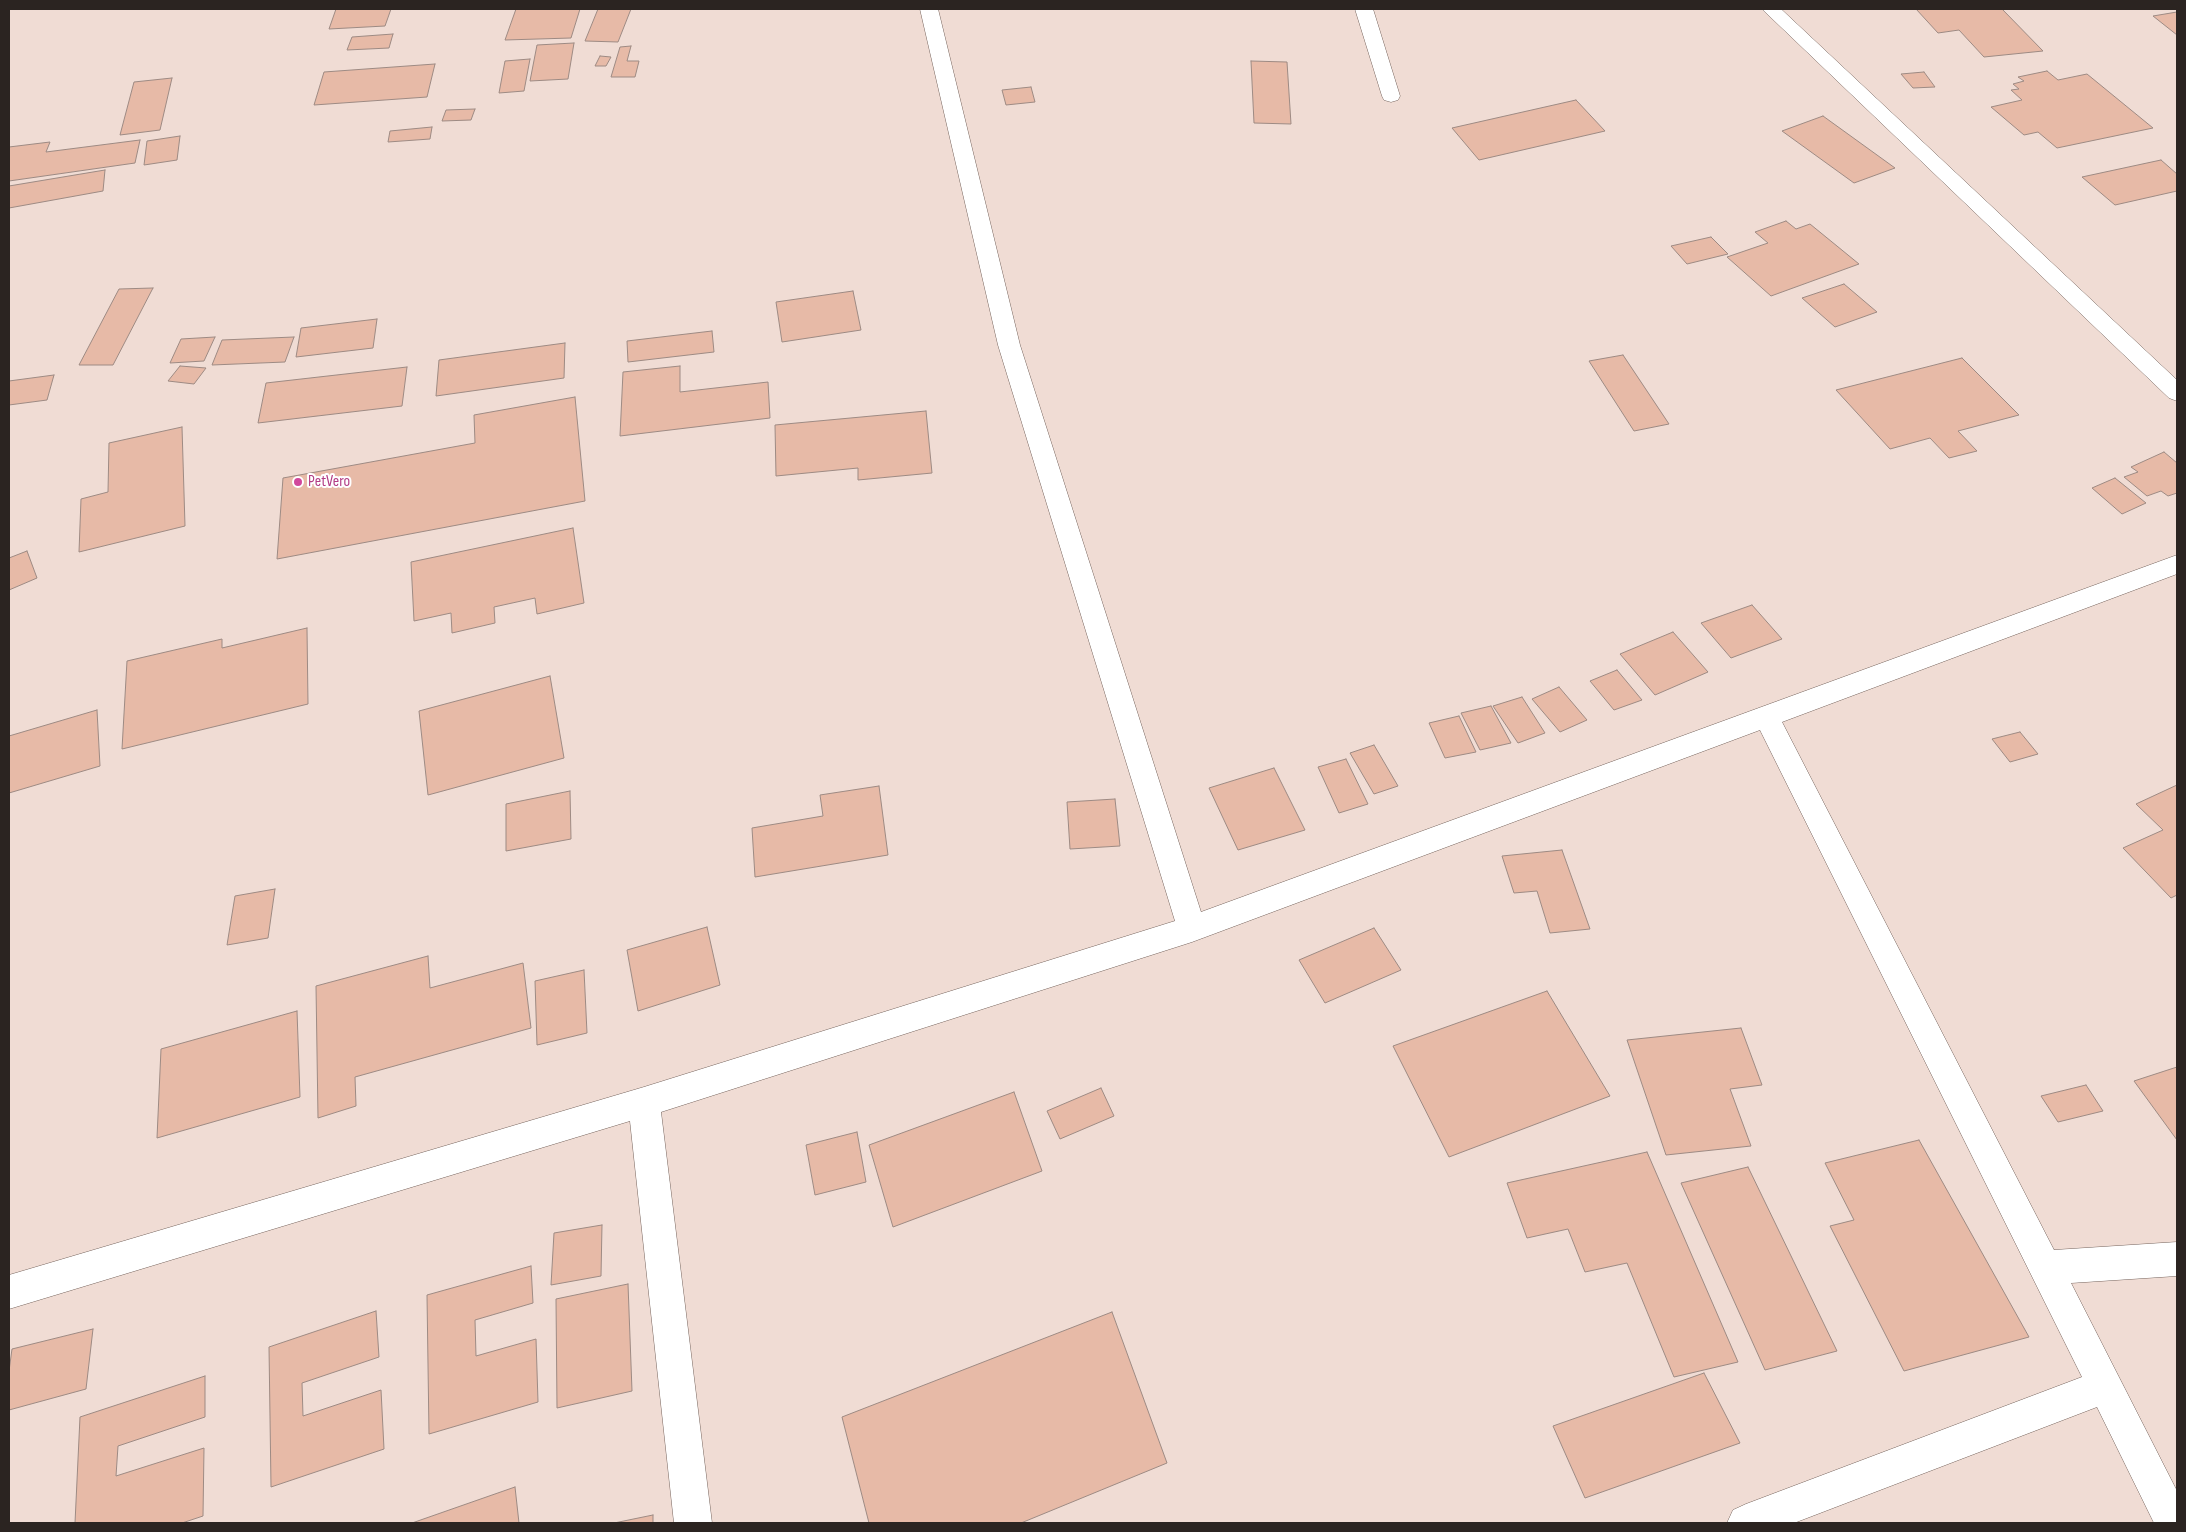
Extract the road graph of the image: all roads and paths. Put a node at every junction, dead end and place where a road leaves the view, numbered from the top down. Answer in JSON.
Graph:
{"nodes":[{"id":1,"x":929,"y":9,"type":"edge"},
{"id":2,"x":1364,"y":9,"type":"edge"},
{"id":3,"x":1771,"y":9,"type":"edge"},
{"id":4,"x":1391,"y":96,"type":"dead end"},
{"id":5,"x":2177,"y":392,"type":"edge"},
{"id":6,"x":2177,"y":564,"type":"edge"},
{"id":7,"x":1766,"y":716,"type":"junction"},
{"id":8,"x":1192,"y":929,"type":"junction"},
{"id":9,"x":644,"y":1102,"type":"junction"},
{"id":10,"x":2177,"y":1259,"type":"edge"},
{"id":11,"x":2044,"y":1268,"type":"junction"},
{"id":12,"x":9,"y":1292,"type":"edge"},
{"id":13,"x":2105,"y":1386,"type":"junction"},
{"id":14,"x":693,"y":1523,"type":"edge"},
{"id":15,"x":1746,"y":1523,"type":"edge"},
{"id":16,"x":2174,"y":1523,"type":"edge"}],
"edges":[{"from":1,"to":8,"type":"street"},
{"from":2,"to":4,"type":"street"},
{"from":3,"to":5,"type":"street"},
{"from":6,"to":7,"type":"street"},
{"from":7,"to":8,"type":"street"},
{"from":7,"to":11,"type":"street"},
{"from":8,"to":9,"type":"street"},
{"from":9,"to":12,"type":"street"},
{"from":9,"to":14,"type":"street"},
{"from":10,"to":11,"type":"street"},
{"from":11,"to":13,"type":"street"},
{"from":13,"to":15,"type":"street"},
{"from":13,"to":16,"type":"street"}]}
